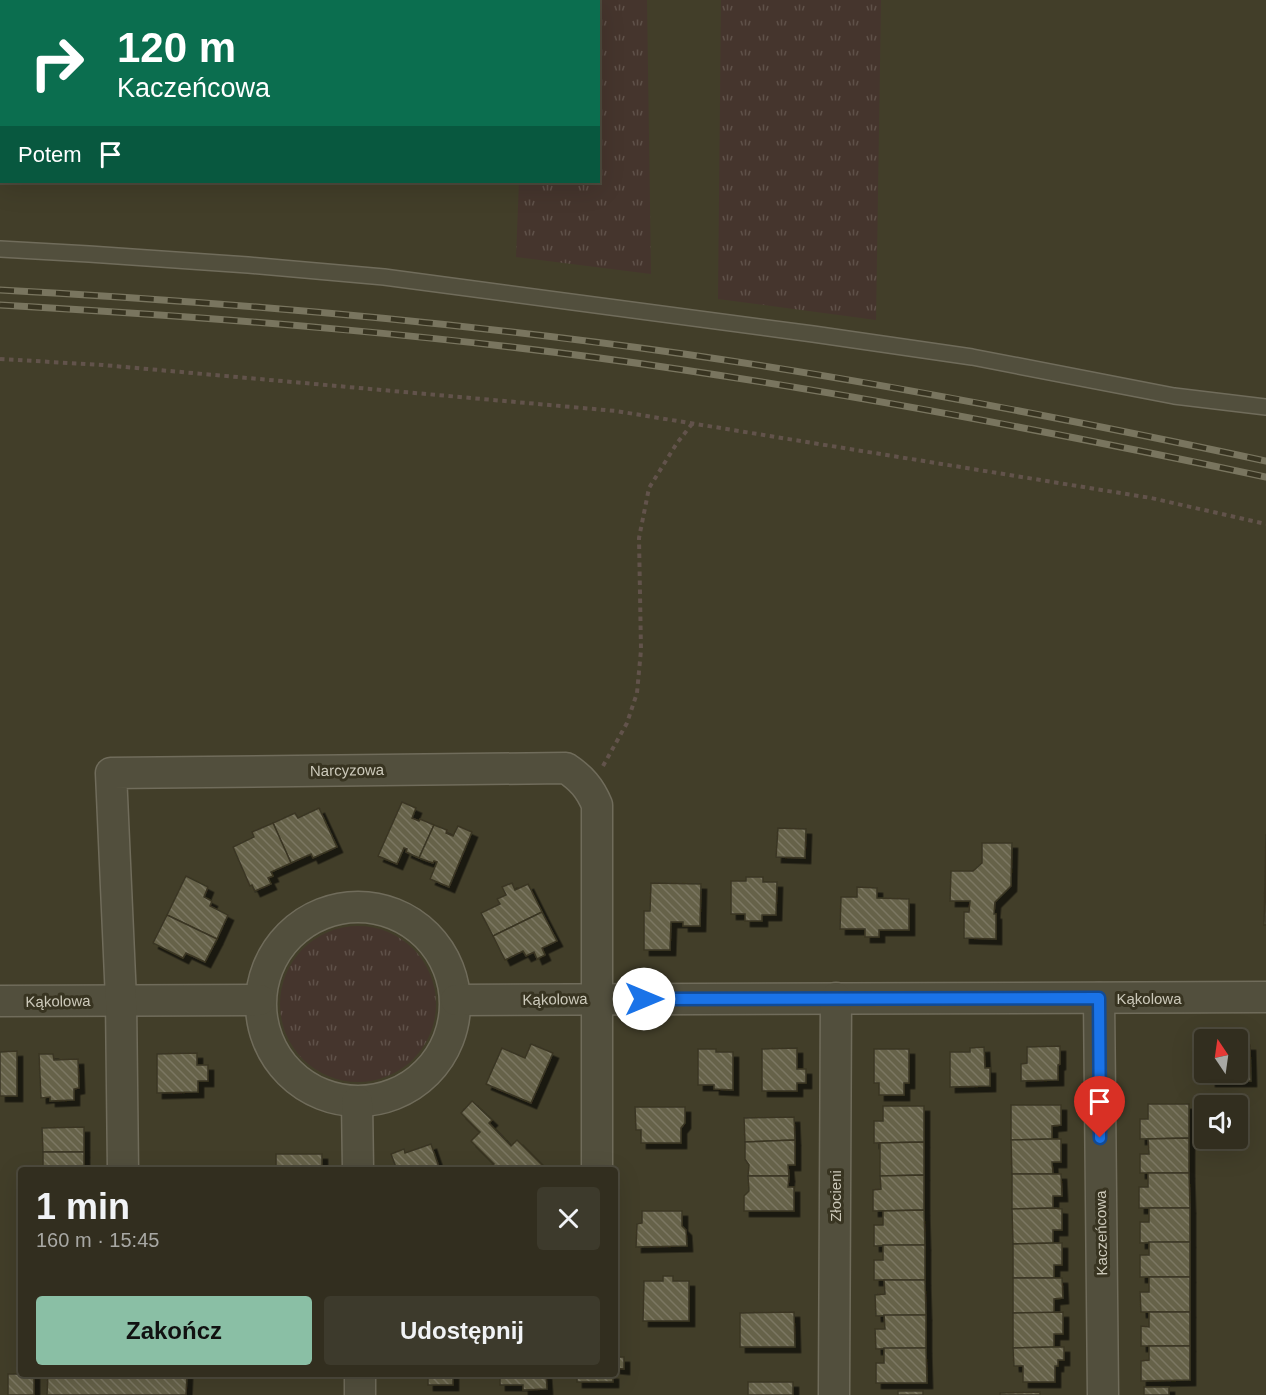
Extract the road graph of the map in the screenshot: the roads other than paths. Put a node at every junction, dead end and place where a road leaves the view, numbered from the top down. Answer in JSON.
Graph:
{"nodes":[{"id":1,"x":0,"y":249,"type":"edge"},
{"id":2,"x":1266,"y":407,"type":"edge"},
{"id":3,"x":1266,"y":997,"type":"edge"},
{"id":4,"x":836,"y":998,"type":"junction"},
{"id":5,"x":1099,"y":998,"type":"junction"},
{"id":6,"x":596,"y":999,"type":"junction"},
{"id":7,"x":121,"y":1000,"type":"junction"},
{"id":8,"x":260,"y":1000,"type":"junction"},
{"id":9,"x":456,"y":1000,"type":"junction"},
{"id":10,"x":0,"y":1001,"type":"edge"},
{"id":11,"x":357,"y":1102,"type":"junction"},
{"id":12,"x":123,"y":1167,"type":"edge"},
{"id":13,"x":358,"y":1167,"type":"edge"},
{"id":14,"x":597,"y":1167,"type":"edge"},
{"id":15,"x":360,"y":1377,"type":"edge"},
{"id":16,"x":360,"y":1395,"type":"edge"},
{"id":17,"x":834,"y":1395,"type":"edge"},
{"id":18,"x":1103,"y":1395,"type":"edge"}],
"edges":[{"from":1,"to":2,"type":"lane"},
{"from":3,"to":5,"type":"street","name":"Kąkolowa"},
{"from":4,"to":5,"type":"street","name":"Kąkolowa"},
{"from":4,"to":6,"type":"street","name":"Kąkolowa"},
{"from":4,"to":17,"type":"street","name":"Złocieni"},
{"from":5,"to":18,"type":"street","name":"Kaczeńcowa"},
{"from":6,"to":7,"type":"street","name":"Narcyzowa"},
{"from":6,"to":9,"type":"street","name":"Kąkolowa"},
{"from":6,"to":14,"type":"street"},
{"from":7,"to":8,"type":"street","name":"Kąkolowa"},
{"from":7,"to":10,"type":"street","name":"Kąkolowa"},
{"from":7,"to":12,"type":"street","name":"Narcyzowa"},
{"from":8,"to":9,"type":"street"},
{"from":8,"to":11,"type":"street"},
{"from":9,"to":11,"type":"street"},
{"from":11,"to":13,"type":"street"},
{"from":15,"to":16,"type":"street"}]}
